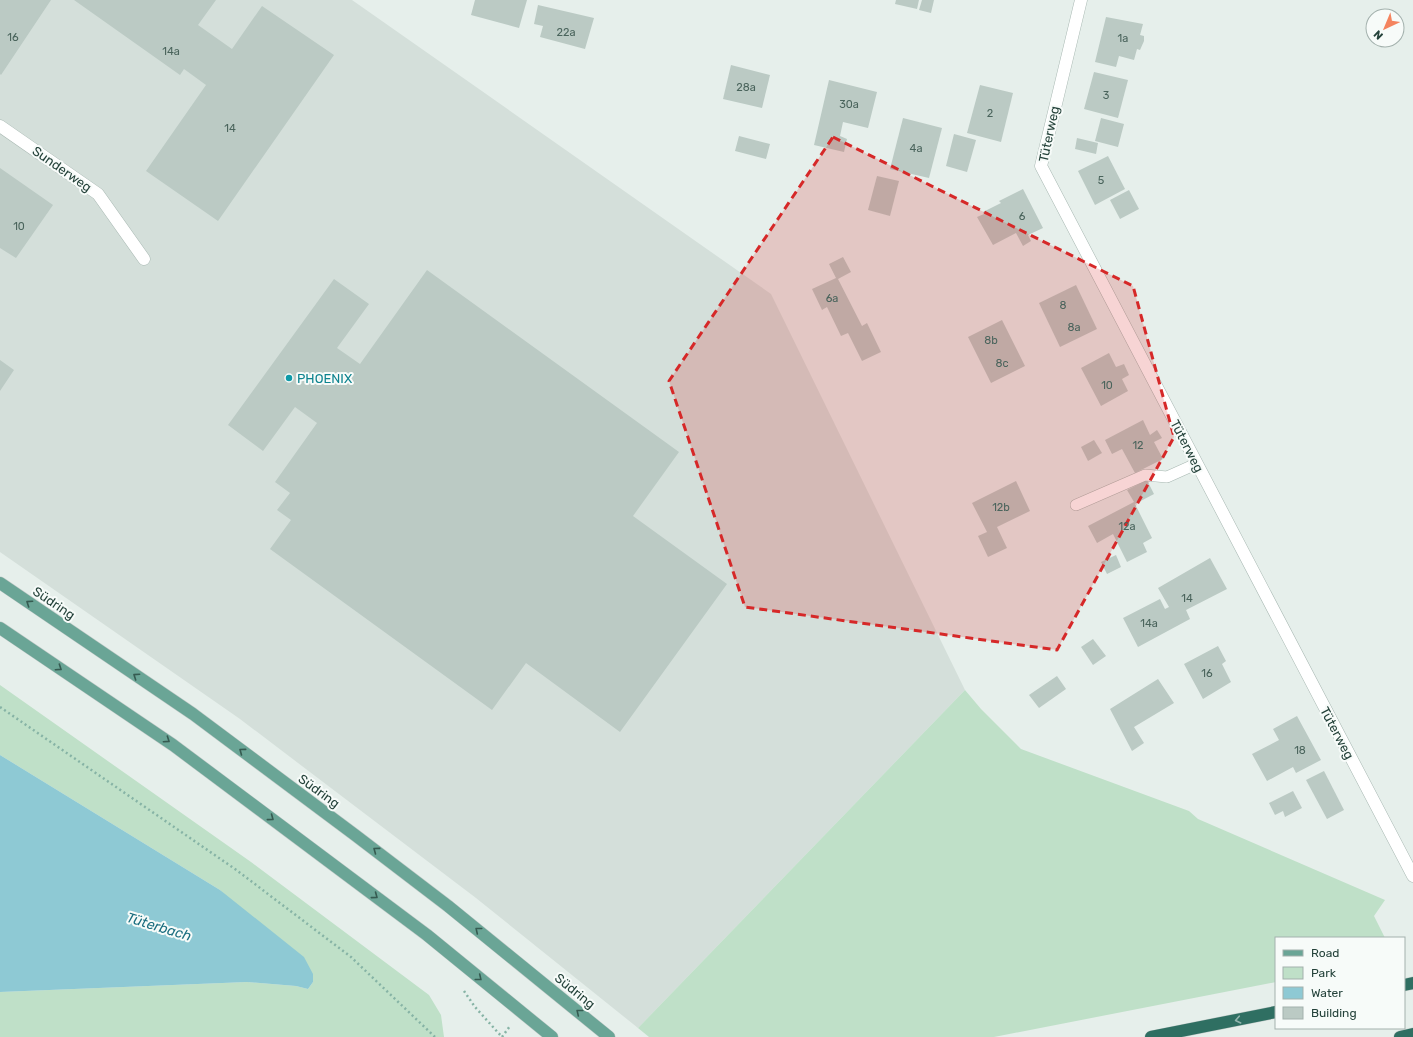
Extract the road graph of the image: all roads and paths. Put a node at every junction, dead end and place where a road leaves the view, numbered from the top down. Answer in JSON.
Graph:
{"nodes":[{"id":1,"x":1081,"y":0,"type":"edge"},
{"id":2,"x":0,"y":126,"type":"edge"},
{"id":3,"x":144,"y":259,"type":"dead end"},
{"id":4,"x":1196,"y":464,"type":"junction"},
{"id":5,"x":1076,"y":505,"type":"dead end"},
{"id":6,"x":0,"y":584,"type":"edge"},
{"id":7,"x":0,"y":628,"type":"edge"},
{"id":8,"x":0,"y":707,"type":"edge"},
{"id":9,"x":1413,"y":876,"type":"edge"},
{"id":10,"x":475,"y":1007,"type":"dead end"},
{"id":11,"x":1275,"y":1012,"type":"edge"},
{"id":12,"x":1413,"y":1034,"type":"edge"},
{"id":13,"x":435,"y":1037,"type":"edge"},
{"id":14,"x":502,"y":1037,"type":"edge"},
{"id":15,"x":552,"y":1037,"type":"edge"},
{"id":16,"x":609,"y":1037,"type":"edge"},
{"id":17,"x":1151,"y":1037,"type":"edge"},
{"id":18,"x":1400,"y":1037,"type":"edge"}],
"edges":[{"from":1,"to":4,"type":"street","name":"Tüterweg"},
{"from":2,"to":3,"type":"street","name":"Sunderweg"},
{"from":4,"to":5,"type":"lane"},
{"from":4,"to":9,"type":"street","name":"Tüterweg"},
{"from":16,"to":6,"type":"main road","name":"Südring","one_way":true},
{"from":7,"to":15,"type":"main road","one_way":true},
{"from":8,"to":13,"type":"path"},
{"from":10,"to":14,"type":"path"},
{"from":11,"to":17,"type":"highway","one_way":true},
{"from":12,"to":18,"type":"highway"}]}
